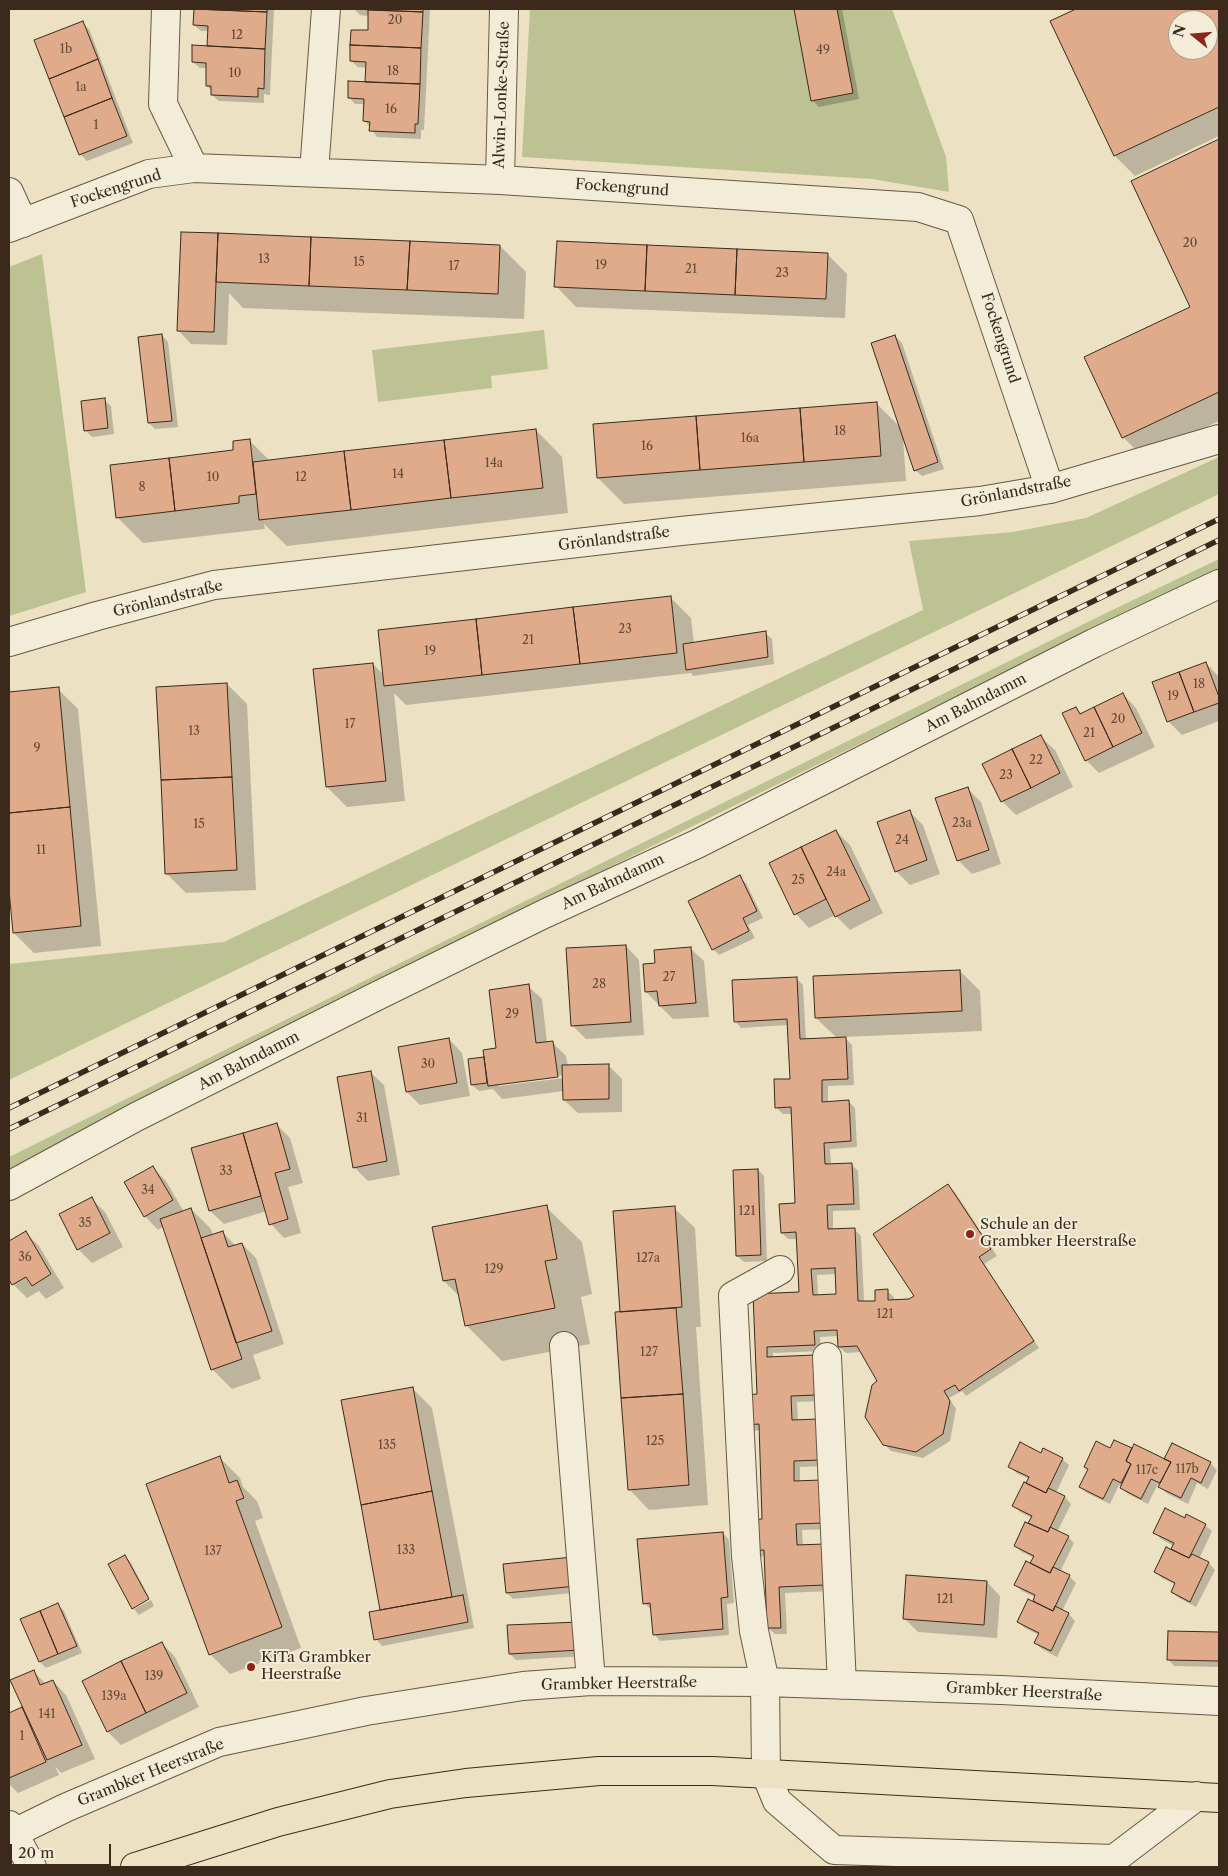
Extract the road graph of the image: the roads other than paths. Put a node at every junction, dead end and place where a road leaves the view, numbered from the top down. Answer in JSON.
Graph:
{"nodes":[{"id":1,"x":166,"y":9,"type":"edge"},
{"id":2,"x":326,"y":9,"type":"edge"},
{"id":3,"x":504,"y":9,"type":"edge"},
{"id":4,"x":194,"y":168,"type":"junction"},
{"id":5,"x":314,"y":172,"type":"junction"},
{"id":6,"x":500,"y":180,"type":"junction"},
{"id":7,"x":9,"y":192,"type":"edge"},
{"id":8,"x":16,"y":225,"type":"edge"},
{"id":9,"x":1219,"y":439,"type":"edge"},
{"id":10,"x":1050,"y":489,"type":"junction"},
{"id":11,"x":1219,"y":584,"type":"edge"},
{"id":12,"x":9,"y":642,"type":"edge"},
{"id":13,"x":9,"y":1186,"type":"edge"},
{"id":14,"x":780,"y":1270,"type":"dead end"},
{"id":15,"x":564,"y":1346,"type":"dead end"},
{"id":16,"x":826,"y":1358,"type":"dead end"},
{"id":17,"x":591,"y":1681,"type":"junction"},
{"id":18,"x":765,"y":1682,"type":"junction"},
{"id":19,"x":842,"y":1685,"type":"junction"},
{"id":20,"x":1219,"y":1701,"type":"edge"},
{"id":21,"x":766,"y":1774,"type":"junction"},
{"id":22,"x":1208,"y":1797,"type":"edge"},
{"id":23,"x":11,"y":1829,"type":"edge"},
{"id":24,"x":32,"y":1867,"type":"edge"},
{"id":25,"x":135,"y":1867,"type":"edge"}],
"edges":[{"from":1,"to":4,"type":"street"},
{"from":2,"to":5,"type":"street"},
{"from":3,"to":6,"type":"street","name":"Alwin-Lonke-Straße"},
{"from":4,"to":5,"type":"street","name":"Fockengrund"},
{"from":4,"to":8,"type":"street","name":"Fockengrund"},
{"from":5,"to":6,"type":"street","name":"Fockengrund"},
{"from":6,"to":10,"type":"street","name":"Fockengrund"},
{"from":7,"to":8,"type":"street"},
{"from":9,"to":10,"type":"street","name":"Grönlandstraße"},
{"from":10,"to":12,"type":"street","name":"Grönlandstraße"},
{"from":11,"to":13,"type":"street","name":"Am Bahndamm"},
{"from":14,"to":18,"type":"street"},
{"from":15,"to":17,"type":"street"},
{"from":16,"to":19,"type":"street"},
{"from":17,"to":18,"type":"street","name":"Grambker Heerstraße"},
{"from":17,"to":23,"type":"street","name":"Grambker Heerstraße"},
{"from":18,"to":19,"type":"street","name":"Grambker Heerstraße"},
{"from":18,"to":21,"type":"street"},
{"from":19,"to":20,"type":"street","name":"Grambker Heerstraße"},
{"from":21,"to":22,"type":"main road"},
{"from":21,"to":22,"type":"street"},
{"from":21,"to":25,"type":"main road"},
{"from":23,"to":24,"type":"street"}]}
